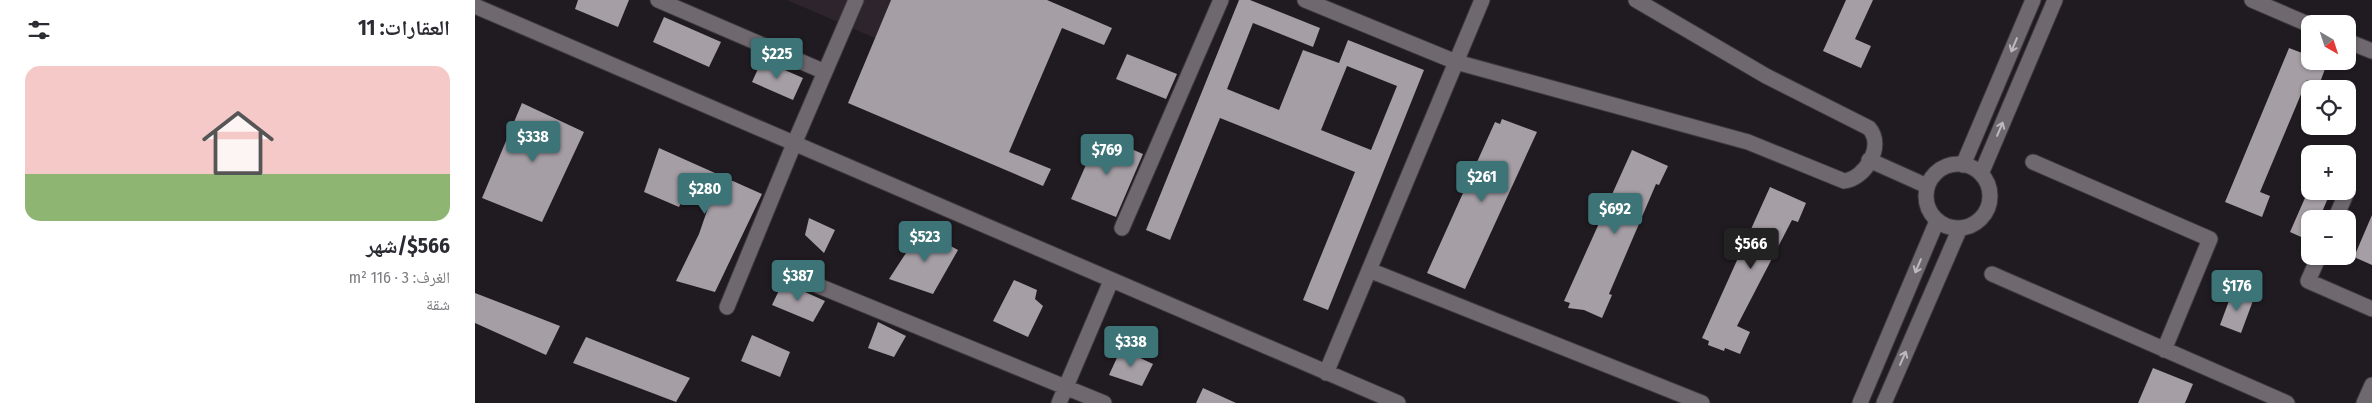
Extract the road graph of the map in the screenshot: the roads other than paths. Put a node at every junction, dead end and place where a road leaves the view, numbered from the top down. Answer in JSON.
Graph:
{"nodes":[{"id":1,"x":658,"y":0,"type":"edge"},
{"id":2,"x":856,"y":0,"type":"edge"},
{"id":3,"x":1221,"y":0,"type":"edge"},
{"id":4,"x":1305,"y":0,"type":"edge"},
{"id":5,"x":1482,"y":0,"type":"edge"},
{"id":6,"x":1636,"y":0,"type":"edge"},
{"id":7,"x":2033,"y":0,"type":"edge"},
{"id":8,"x":2055,"y":0,"type":"edge"},
{"id":9,"x":2252,"y":0,"type":"edge"},
{"id":10,"x":475,"y":6,"type":"edge"},
{"id":11,"x":2301,"y":21,"type":"edge"},
{"id":12,"x":2356,"y":45,"type":"edge"},
{"id":13,"x":2372,"y":51,"type":"edge"},
{"id":14,"x":1456,"y":62,"type":"junction"},
{"id":15,"x":825,"y":72,"type":"junction"},
{"id":16,"x":794,"y":144,"type":"junction"},
{"id":17,"x":1869,"y":160,"type":"junction"},
{"id":18,"x":2033,"y":162,"type":"dead end"},
{"id":19,"x":1963,"y":165,"type":"junction"},
{"id":20,"x":1981,"y":174,"type":"junction"},
{"id":21,"x":1927,"y":186,"type":"junction"},
{"id":22,"x":1937,"y":221,"type":"junction"},
{"id":23,"x":1122,"y":228,"type":"dead end"},
{"id":24,"x":1960,"y":228,"type":"junction"},
{"id":25,"x":2315,"y":265,"type":"edge"},
{"id":26,"x":1369,"y":270,"type":"junction"},
{"id":27,"x":1992,"y":274,"type":"dead end"},
{"id":28,"x":1111,"y":281,"type":"junction"},
{"id":29,"x":809,"y":282,"type":"dead end"},
{"id":30,"x":727,"y":308,"type":"dead end"},
{"id":31,"x":2372,"y":309,"type":"edge"},
{"id":32,"x":2164,"y":350,"type":"junction"},
{"id":33,"x":1326,"y":373,"type":"junction"},
{"id":34,"x":2372,"y":385,"type":"edge"},
{"id":35,"x":1065,"y":387,"type":"junction"},
{"id":36,"x":1059,"y":403,"type":"edge"},
{"id":37,"x":1104,"y":403,"type":"edge"},
{"id":38,"x":1398,"y":403,"type":"edge"},
{"id":39,"x":1702,"y":403,"type":"edge"},
{"id":40,"x":1861,"y":403,"type":"edge"},
{"id":41,"x":1884,"y":403,"type":"edge"},
{"id":42,"x":2287,"y":403,"type":"edge"},
{"id":43,"x":2364,"y":403,"type":"edge"}],
"edges":[{"from":1,"to":15,"type":"street"},
{"from":2,"to":15,"type":"street"},
{"from":3,"to":23,"type":"street"},
{"from":4,"to":14,"type":"street"},
{"from":5,"to":14,"type":"street"},
{"from":6,"to":17,"type":"street"},
{"from":7,"to":19,"type":"street","one_way":true},
{"from":20,"to":8,"type":"street","one_way":true},
{"from":9,"to":11,"type":"street"},
{"from":10,"to":16,"type":"street"},
{"from":12,"to":13,"type":"street"},
{"from":14,"to":17,"type":"street"},
{"from":14,"to":26,"type":"street"},
{"from":15,"to":16,"type":"street"},
{"from":16,"to":28,"type":"street"},
{"from":16,"to":30,"type":"street"},
{"from":17,"to":21,"type":"street"},
{"from":18,"to":32,"type":"street"},
{"from":19,"to":20,"type":"street"},
{"from":19,"to":21,"type":"street"},
{"from":20,"to":24,"type":"street"},
{"from":21,"to":22,"type":"street"},
{"from":22,"to":24,"type":"street"},
{"from":22,"to":40,"type":"street","one_way":true},
{"from":41,"to":24,"type":"street","one_way":true},
{"from":25,"to":31,"type":"street"},
{"from":26,"to":33,"type":"street"},
{"from":26,"to":39,"type":"street"},
{"from":27,"to":32,"type":"street"},
{"from":28,"to":33,"type":"street"},
{"from":28,"to":35,"type":"street"},
{"from":29,"to":35,"type":"street"},
{"from":32,"to":42,"type":"street"},
{"from":33,"to":38,"type":"street"},
{"from":34,"to":43,"type":"street"},
{"from":35,"to":36,"type":"street"},
{"from":35,"to":37,"type":"street"}]}
